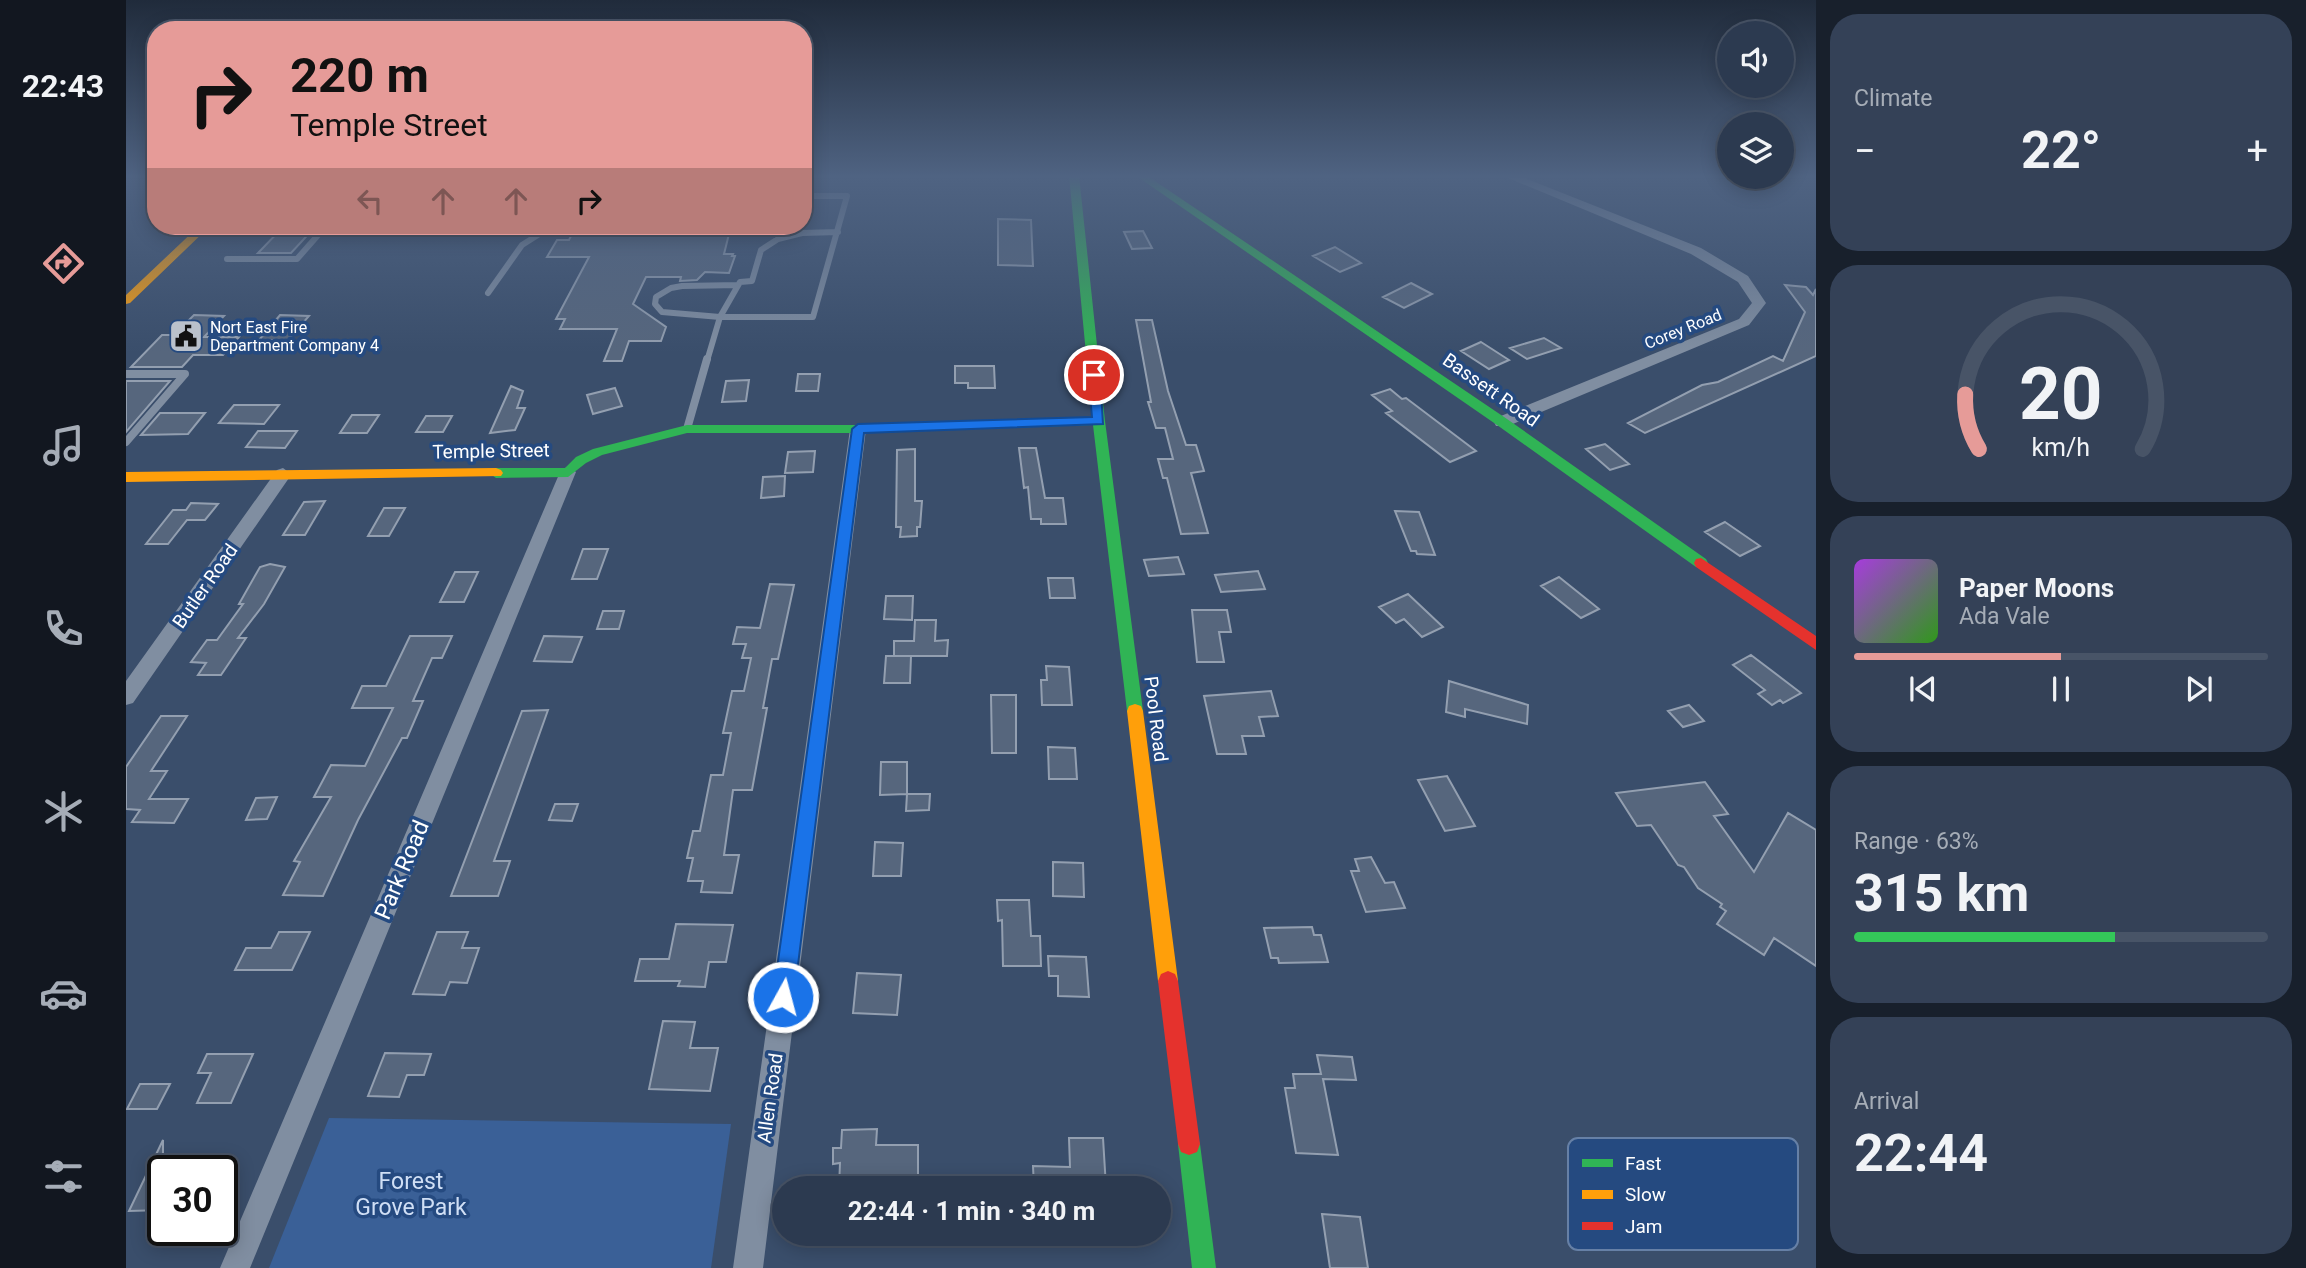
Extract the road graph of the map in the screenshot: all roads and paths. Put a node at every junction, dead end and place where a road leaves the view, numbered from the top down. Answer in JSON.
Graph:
{"nodes":[{"id":1,"x":837,"y":234,"type":"edge"},
{"id":2,"x":1080,"y":234,"type":"edge"},
{"id":3,"x":1227,"y":234,"type":"edge"},
{"id":4,"x":1654,"y":234,"type":"edge"},
{"id":5,"x":196,"y":235,"type":"edge"},
{"id":6,"x":318,"y":235,"type":"edge"},
{"id":7,"x":538,"y":235,"type":"edge"},
{"id":8,"x":779,"y":235,"type":"edge"},
{"id":9,"x":794,"y":235,"type":"edge"},
{"id":10,"x":778,"y":239,"type":"junction"},
{"id":11,"x":227,"y":259,"type":"dead end"},
{"id":12,"x":738,"y":285,"type":"junction"},
{"id":13,"x":488,"y":293,"type":"dead end"},
{"id":14,"x":126,"y":301,"type":"edge"},
{"id":15,"x":720,"y":317,"type":"junction"},
{"id":16,"x":126,"y":374,"type":"edge"},
{"id":17,"x":1098,"y":421,"type":"junction"},
{"id":18,"x":1502,"y":422,"type":"junction"},
{"id":19,"x":687,"y":429,"type":"junction"},
{"id":20,"x":858,"y":429,"type":"junction"},
{"id":21,"x":126,"y":442,"type":"edge"},
{"id":22,"x":568,"y":472,"type":"junction"},
{"id":23,"x":283,"y":474,"type":"junction"},
{"id":24,"x":126,"y":477,"type":"edge"},
{"id":25,"x":1816,"y":644,"type":"edge"},
{"id":26,"x":126,"y":698,"type":"edge"},
{"id":27,"x":235,"y":1268,"type":"edge"},
{"id":28,"x":748,"y":1268,"type":"edge"},
{"id":29,"x":1204,"y":1268,"type":"edge"}],
"edges":[{"from":1,"to":15,"type":"lane"},
{"from":2,"to":17,"type":"street","name":"Pool Road"},
{"from":3,"to":18,"type":"street","name":"Bassett Road"},
{"from":4,"to":18,"type":"street","name":"Corey Road"},
{"from":5,"to":14,"type":"street"},
{"from":6,"to":11,"type":"lane"},
{"from":7,"to":13,"type":"lane"},
{"from":8,"to":10,"type":"lane"},
{"from":9,"to":10,"type":"lane"},
{"from":10,"to":12,"type":"lane"},
{"from":12,"to":15,"type":"lane"},
{"from":12,"to":15,"type":"lane"},
{"from":15,"to":19,"type":"lane"},
{"from":16,"to":21,"type":"lane"},
{"from":17,"to":20,"type":"street","name":"Temple Street"},
{"from":17,"to":29,"type":"street","name":"Pool Road"},
{"from":18,"to":25,"type":"street","name":"Bassett Road"},
{"from":19,"to":20,"type":"street","name":"Temple Street"},
{"from":19,"to":22,"type":"street","name":"Temple Street"},
{"from":20,"to":28,"type":"street","name":"Allen Road"},
{"from":22,"to":23,"type":"street","name":"Temple Street"},
{"from":22,"to":27,"type":"street","name":"Park Road"},
{"from":23,"to":24,"type":"street","name":"Temple Street"},
{"from":23,"to":26,"type":"street","name":"Butler Road"}]}
